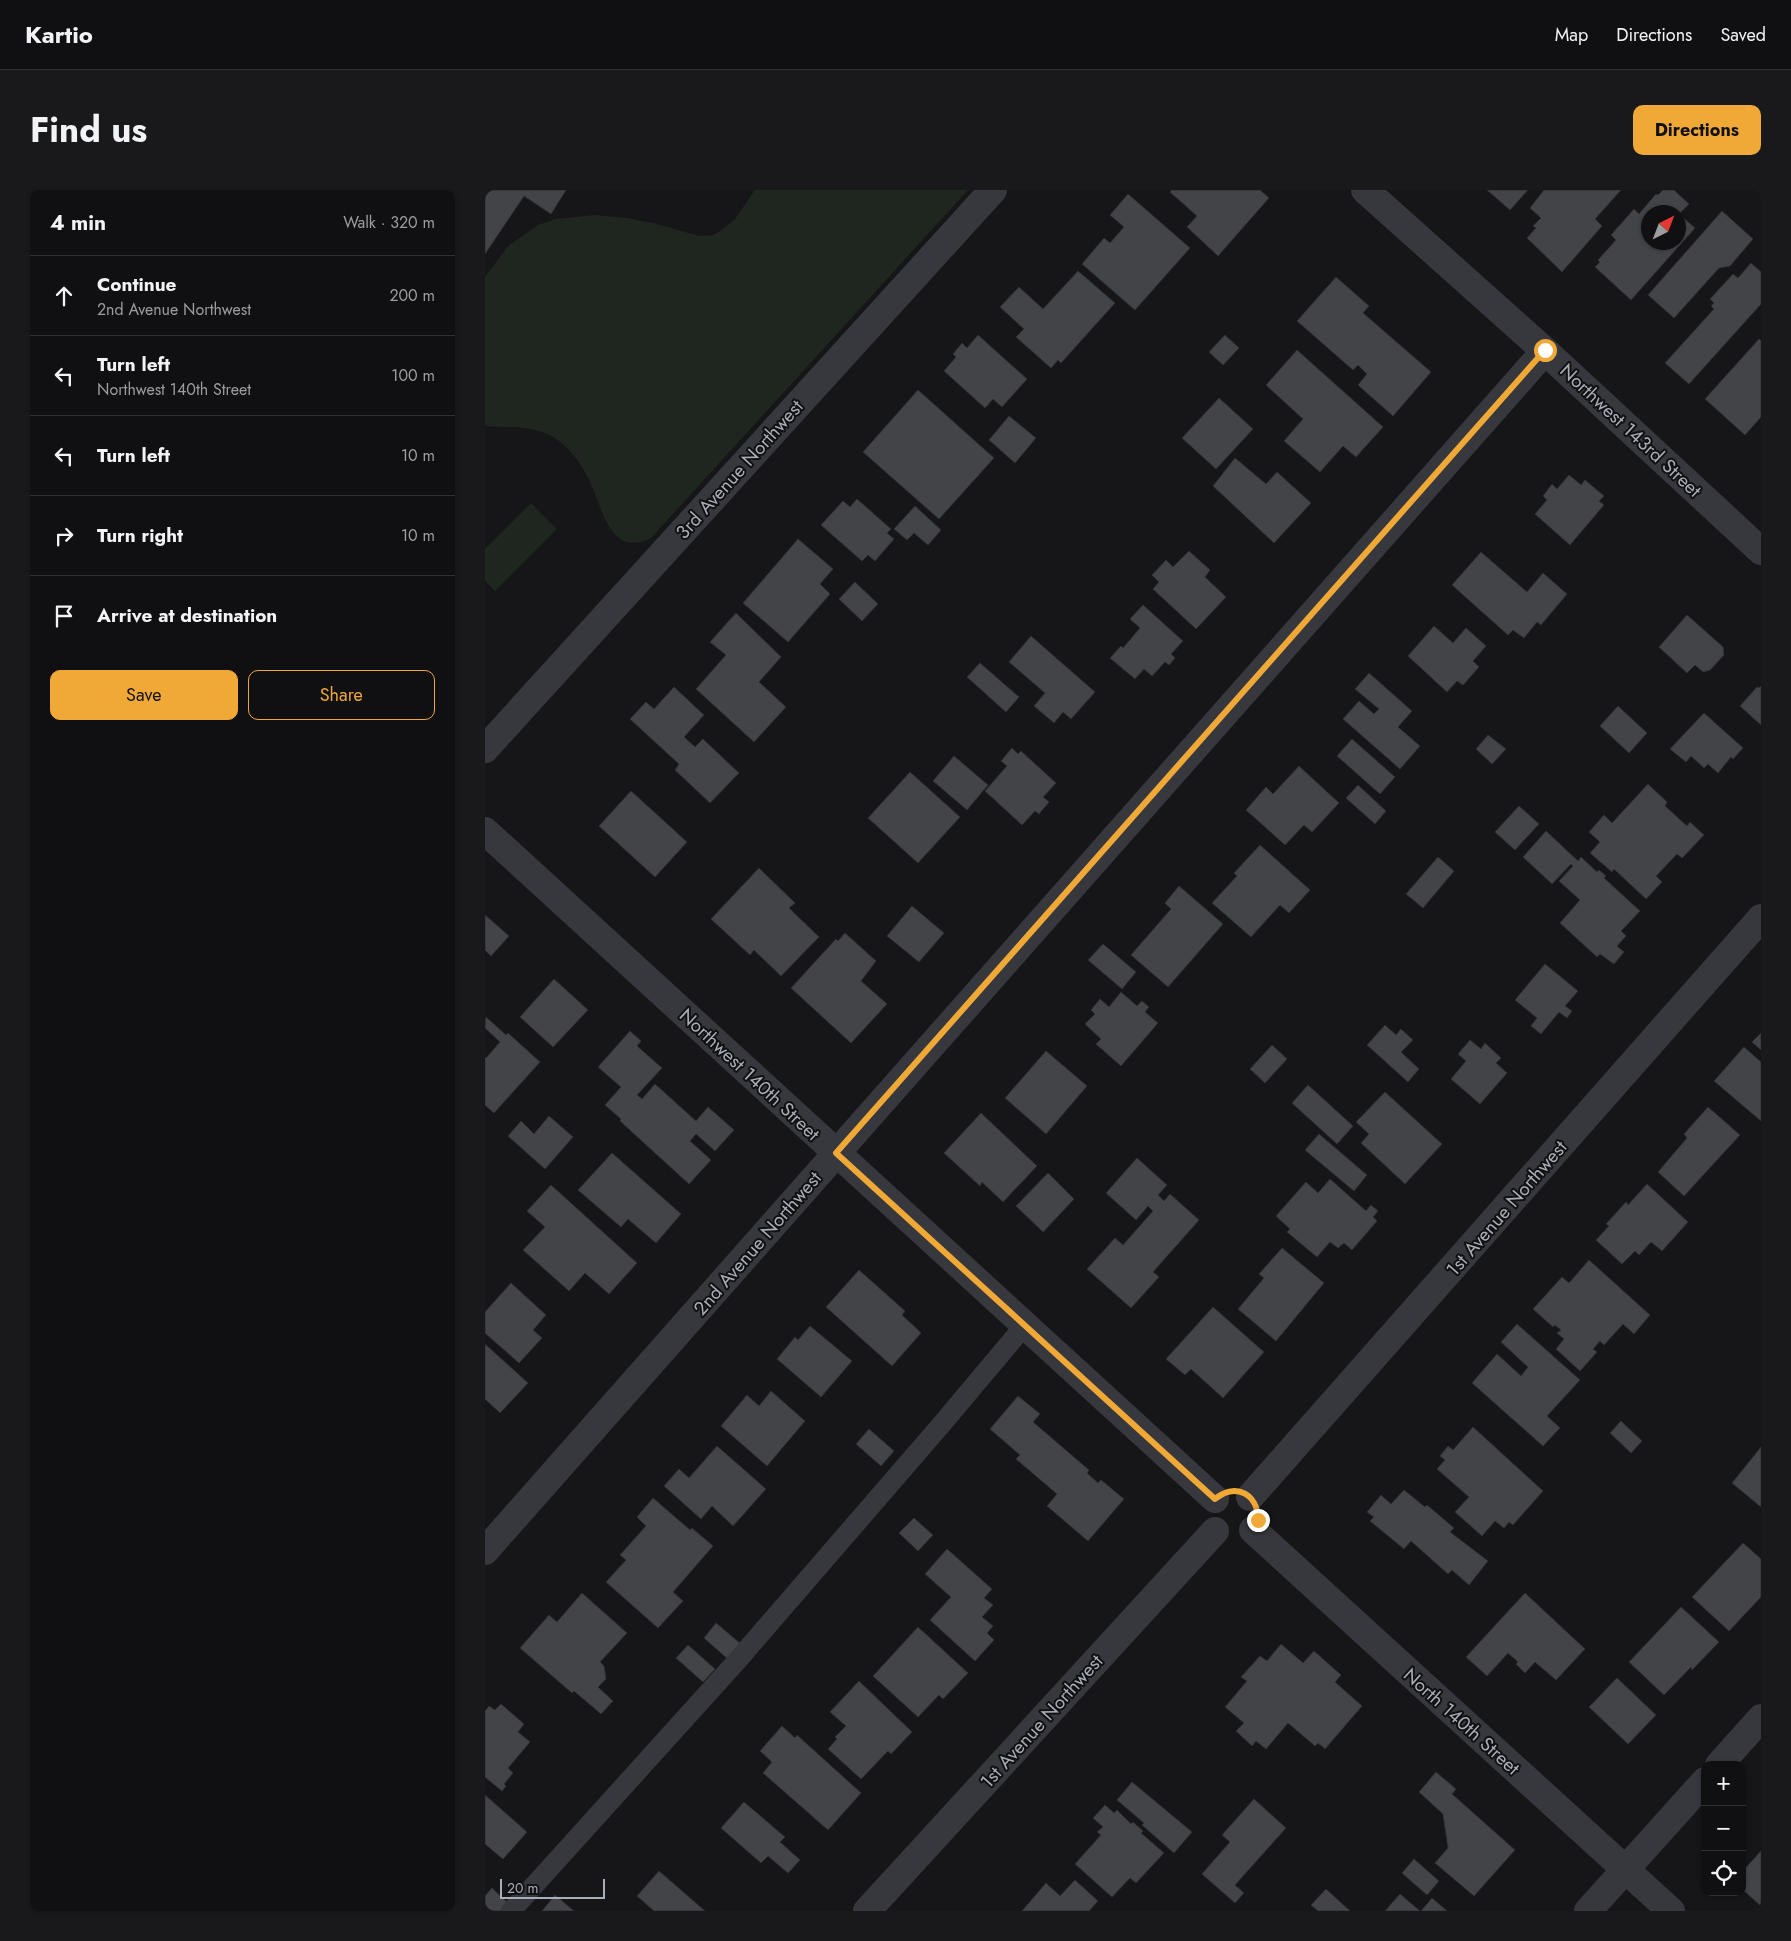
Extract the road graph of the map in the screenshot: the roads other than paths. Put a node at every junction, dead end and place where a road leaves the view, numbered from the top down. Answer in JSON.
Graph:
{"nodes":[{"id":1,"x":993,"y":190,"type":"edge"},
{"id":2,"x":1365,"y":190,"type":"edge"},
{"id":3,"x":1545,"y":350,"type":"junction"},
{"id":4,"x":1761,"y":551,"type":"edge"},
{"id":5,"x":485,"y":749,"type":"edge"},
{"id":6,"x":485,"y":831,"type":"edge"},
{"id":7,"x":1761,"y":918,"type":"edge"},
{"id":8,"x":836,"y":1153,"type":"junction"},
{"id":9,"x":1025,"y":1325,"type":"junction"},
{"id":10,"x":1250,"y":1497,"type":"junction"},
{"id":11,"x":1215,"y":1499,"type":"junction"},
{"id":12,"x":1253,"y":1530,"type":"junction"},
{"id":13,"x":1215,"y":1531,"type":"junction"},
{"id":14,"x":485,"y":1551,"type":"edge"},
{"id":15,"x":1761,"y":1718,"type":"edge"},
{"id":16,"x":1723,"y":1761,"type":"edge"},
{"id":17,"x":1701,"y":1785,"type":"edge"},
{"id":18,"x":1625,"y":1870,"type":"junction"},
{"id":19,"x":511,"y":1911,"type":"edge"},
{"id":20,"x":867,"y":1911,"type":"edge"},
{"id":21,"x":1588,"y":1911,"type":"edge"},
{"id":22,"x":1671,"y":1911,"type":"edge"}],
"edges":[{"from":1,"to":5,"type":"street","name":"3rd Avenue Northwest"},
{"from":2,"to":3,"type":"street","name":"Northwest 143rd Street"},
{"from":3,"to":4,"type":"street","name":"Northwest 143rd Street"},
{"from":3,"to":8,"type":"street","name":"2nd Avenue Northwest"},
{"from":6,"to":8,"type":"street","name":"Northwest 140th Street"},
{"from":7,"to":10,"type":"street","name":"1st Avenue Northwest"},
{"from":8,"to":9,"type":"street","name":"Northwest 140th Street"},
{"from":8,"to":14,"type":"street","name":"2nd Avenue Northwest"},
{"from":9,"to":11,"type":"street","name":"Northwest 140th Street"},
{"from":9,"to":19,"type":"lane"},
{"from":10,"to":11,"type":"street"},
{"from":10,"to":12,"type":"street"},
{"from":11,"to":13,"type":"street"},
{"from":12,"to":13,"type":"street"},
{"from":12,"to":18,"type":"street","name":"North 140th Street"},
{"from":13,"to":20,"type":"street","name":"1st Avenue Northwest"},
{"from":15,"to":16,"type":"street"},
{"from":17,"to":18,"type":"street"},
{"from":18,"to":21,"type":"street"},
{"from":18,"to":22,"type":"street","name":"North 140th Street"}]}
